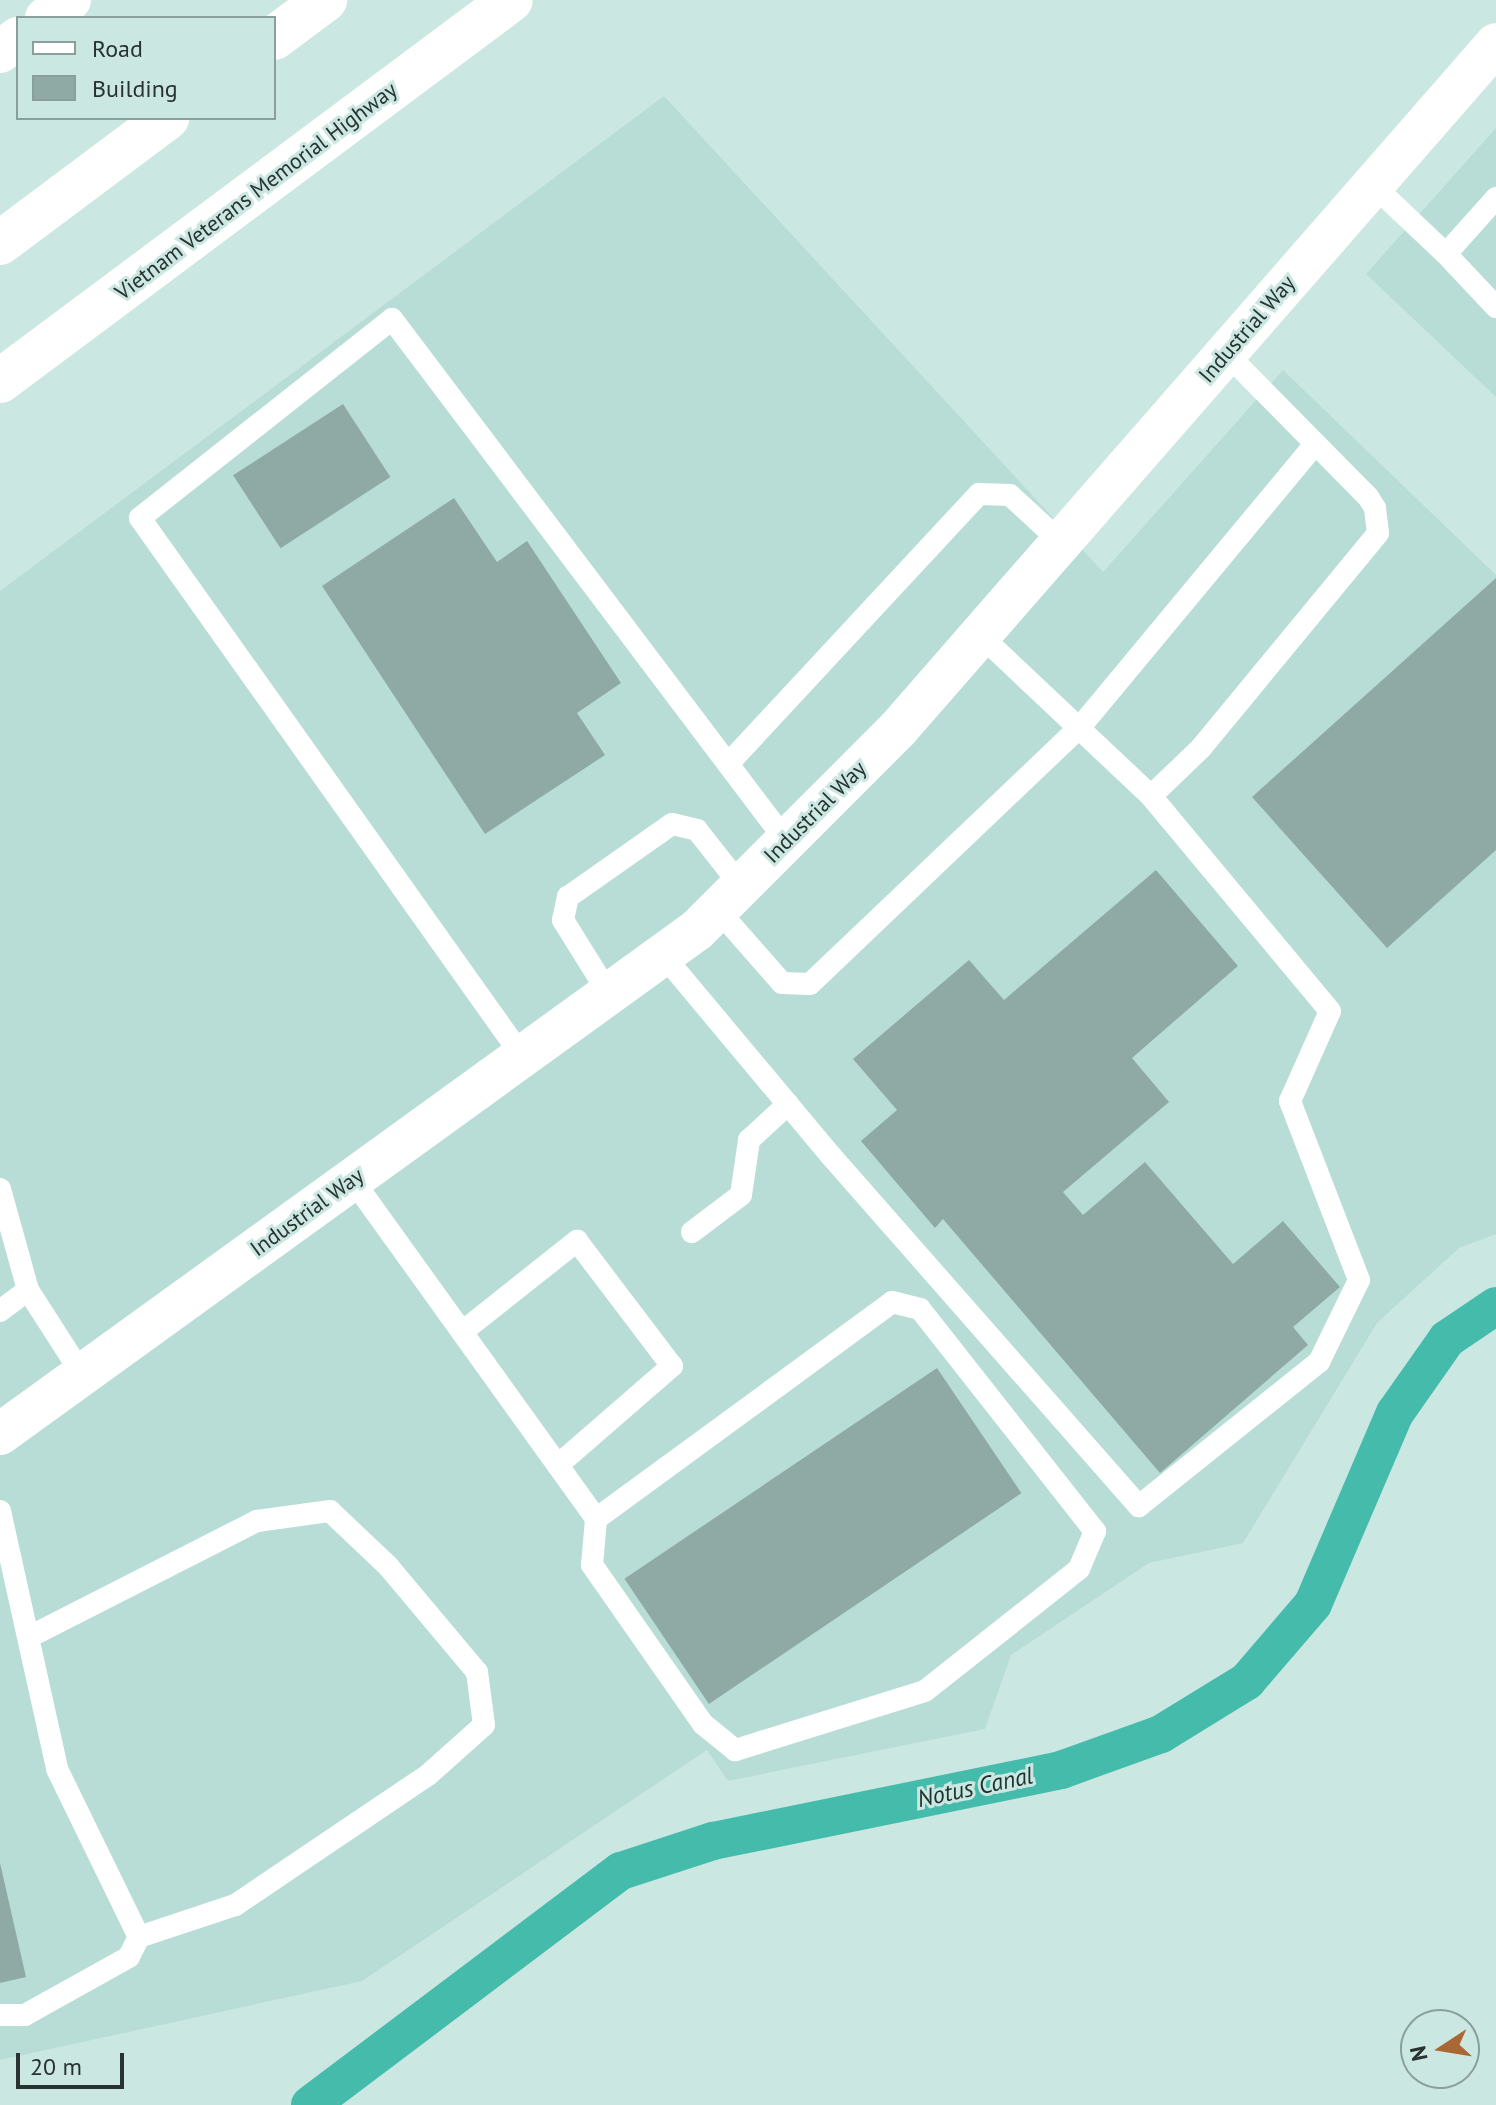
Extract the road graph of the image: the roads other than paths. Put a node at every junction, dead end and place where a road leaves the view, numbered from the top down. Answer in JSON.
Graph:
{"nodes":[{"id":1,"x":70,"y":0,"type":"edge"},
{"id":2,"x":325,"y":0,"type":"edge"},
{"id":3,"x":511,"y":0,"type":"edge"},
{"id":4,"x":49,"y":16,"type":"edge"},
{"id":5,"x":276,"y":37,"type":"edge"},
{"id":6,"x":16,"y":40,"type":"edge"},
{"id":7,"x":1496,"y":44,"type":"edge"},
{"id":8,"x":0,"y":52,"type":"edge"},
{"id":9,"x":164,"y":120,"type":"edge"},
{"id":10,"x":1373,"y":185,"type":"junction"},
{"id":11,"x":1496,"y":198,"type":"edge"},
{"id":12,"x":0,"y":243,"type":"edge"},
{"id":13,"x":1446,"y":254,"type":"junction"},
{"id":14,"x":1496,"y":307,"type":"edge"},
{"id":15,"x":1226,"y":353,"type":"junction"},
{"id":16,"x":0,"y":381,"type":"edge"},
{"id":17,"x":1315,"y":444,"type":"junction"},
{"id":18,"x":1061,"y":542,"type":"junction"},
{"id":19,"x":980,"y":635,"type":"junction"},
{"id":20,"x":1081,"y":726,"type":"junction"},
{"id":21,"x":728,"y":764,"type":"junction"},
{"id":22,"x":1151,"y":796,"type":"junction"},
{"id":23,"x":786,"y":841,"type":"junction"},
{"id":24,"x":729,"y":898,"type":"junction"},
{"id":25,"x":663,"y":955,"type":"junction"},
{"id":26,"x":609,"y":994,"type":"junction"},
{"id":27,"x":522,"y":1056,"type":"junction"},
{"id":28,"x":788,"y":1104,"type":"junction"},
{"id":29,"x":352,"y":1179,"type":"junction"},
{"id":30,"x":0,"y":1189,"type":"edge"},
{"id":31,"x":692,"y":1232,"type":"dead end"},
{"id":32,"x":28,"y":1290,"type":"junction"},
{"id":33,"x":0,"y":1311,"type":"edge"},
{"id":34,"x":462,"y":1332,"type":"junction"},
{"id":35,"x":82,"y":1374,"type":"junction"},
{"id":36,"x":0,"y":1434,"type":"edge"},
{"id":37,"x":558,"y":1465,"type":"junction"},
{"id":38,"x":0,"y":1511,"type":"edge"},
{"id":39,"x":596,"y":1519,"type":"junction"},
{"id":40,"x":31,"y":1636,"type":"junction"},
{"id":41,"x":139,"y":1937,"type":"junction"},
{"id":42,"x":0,"y":2015,"type":"edge"}],
"edges":[{"from":1,"to":4,"type":"street"},
{"from":2,"to":5,"type":"highway"},
{"from":3,"to":16,"type":"highway","name":"Vietnam Veterans Memorial Highway"},
{"from":6,"to":8,"type":"street"},
{"from":7,"to":10,"type":"street","name":"Industrial Way"},
{"from":9,"to":12,"type":"highway"},
{"from":10,"to":13,"type":"lane"},
{"from":10,"to":15,"type":"street","name":"Industrial Way"},
{"from":11,"to":13,"type":"lane"},
{"from":13,"to":14,"type":"lane"},
{"from":15,"to":17,"type":"lane"},
{"from":15,"to":18,"type":"street","name":"Industrial Way"},
{"from":17,"to":20,"type":"lane"},
{"from":17,"to":22,"type":"lane"},
{"from":18,"to":19,"type":"street","name":"Industrial Way"},
{"from":18,"to":21,"type":"lane"},
{"from":19,"to":20,"type":"lane"},
{"from":19,"to":23,"type":"street","name":"Industrial Way"},
{"from":20,"to":22,"type":"lane"},
{"from":20,"to":24,"type":"lane"},
{"from":21,"to":23,"type":"lane"},
{"from":21,"to":27,"type":"lane"},
{"from":22,"to":28,"type":"lane"},
{"from":23,"to":24,"type":"street","name":"Industrial Way"},
{"from":24,"to":25,"type":"street","name":"Industrial Way"},
{"from":24,"to":26,"type":"lane"},
{"from":25,"to":26,"type":"street","name":"Industrial Way"},
{"from":25,"to":28,"type":"lane"},
{"from":26,"to":27,"type":"street","name":"Industrial Way"},
{"from":27,"to":29,"type":"street","name":"Industrial Way"},
{"from":28,"to":31,"type":"lane"},
{"from":29,"to":34,"type":"lane"},
{"from":29,"to":35,"type":"street","name":"Industrial Way"},
{"from":30,"to":32,"type":"lane"},
{"from":32,"to":33,"type":"lane"},
{"from":32,"to":35,"type":"lane"},
{"from":34,"to":37,"type":"lane"},
{"from":34,"to":37,"type":"lane"},
{"from":35,"to":36,"type":"street","name":"Industrial Way"},
{"from":37,"to":39,"type":"lane"},
{"from":38,"to":40,"type":"lane"},
{"from":39,"to":39,"type":"lane"},
{"from":40,"to":41,"type":"lane"},
{"from":40,"to":41,"type":"lane"},
{"from":41,"to":42,"type":"lane"}]}
